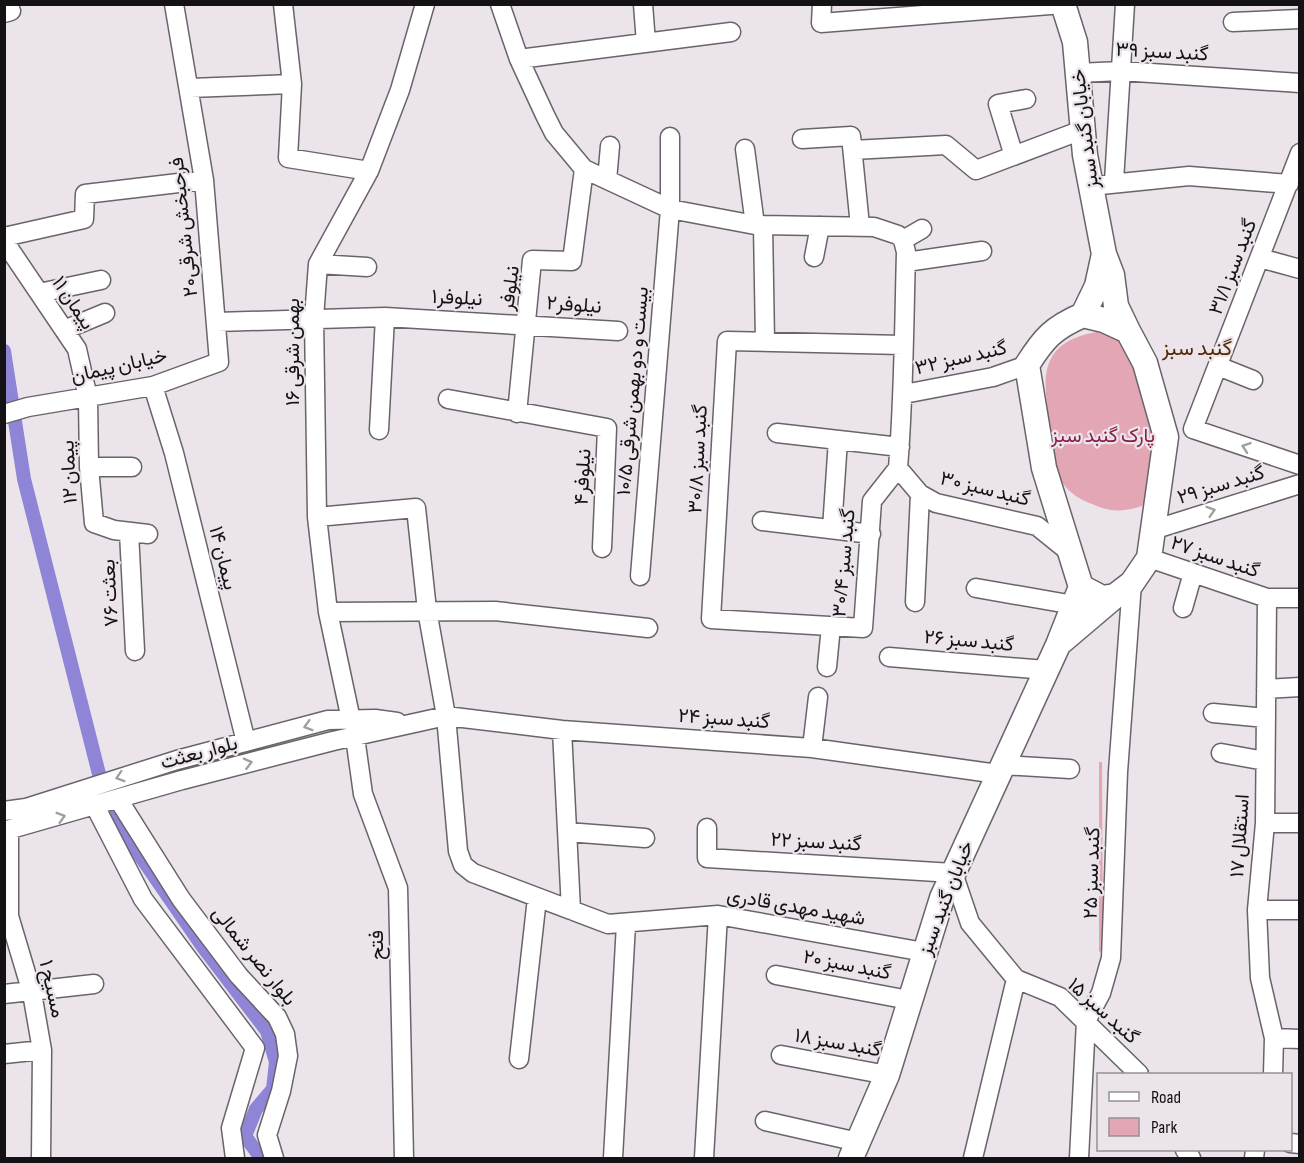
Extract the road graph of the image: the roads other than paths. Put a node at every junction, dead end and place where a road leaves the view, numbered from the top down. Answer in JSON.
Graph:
{"nodes":[{"id":1,"x":174,"y":4,"type":"edge"},
{"id":2,"x":283,"y":4,"type":"edge"},
{"id":3,"x":425,"y":4,"type":"edge"},
{"id":4,"x":500,"y":4,"type":"edge"},
{"id":5,"x":643,"y":4,"type":"edge"},
{"id":6,"x":822,"y":4,"type":"edge"},
{"id":7,"x":1063,"y":4,"type":"edge"},
{"id":8,"x":1125,"y":4,"type":"edge"},
{"id":9,"x":1299,"y":19,"type":"edge"},
{"id":10,"x":1233,"y":22,"type":"dead end"},
{"id":11,"x":731,"y":32,"type":"dead end"},
{"id":12,"x":646,"y":43,"type":"junction"},
{"id":13,"x":519,"y":59,"type":"junction"},
{"id":14,"x":1121,"y":71,"type":"junction"},
{"id":15,"x":1077,"y":73,"type":"junction"},
{"id":16,"x":1299,"y":83,"type":"edge"},
{"id":17,"x":292,"y":84,"type":"junction"},
{"id":18,"x":190,"y":88,"type":"junction"},
{"id":19,"x":1026,"y":99,"type":"dead end"},
{"id":20,"x":1082,"y":130,"type":"junction"},
{"id":21,"x":670,"y":137,"type":"dead end"},
{"id":22,"x":802,"y":139,"type":"dead end"},
{"id":23,"x":610,"y":146,"type":"dead end"},
{"id":24,"x":745,"y":149,"type":"dead end"},
{"id":25,"x":853,"y":150,"type":"junction"},
{"id":26,"x":1299,"y":153,"type":"edge"},
{"id":27,"x":1014,"y":156,"type":"junction"},
{"id":28,"x":584,"y":169,"type":"junction"},
{"id":29,"x":369,"y":171,"type":"junction"},
{"id":30,"x":204,"y":180,"type":"junction"},
{"id":31,"x":607,"y":180,"type":"junction"},
{"id":32,"x":1102,"y":184,"type":"junction"},
{"id":33,"x":1289,"y":184,"type":"junction"},
{"id":34,"x":670,"y":209,"type":"junction"},
{"id":35,"x":759,"y":225,"type":"junction"},
{"id":36,"x":820,"y":226,"type":"junction"},
{"id":37,"x":860,"y":226,"type":"junction"},
{"id":38,"x":922,"y":229,"type":"dead end"},
{"id":39,"x":4,"y":239,"type":"edge"},
{"id":40,"x":903,"y":240,"type":"junction"},
{"id":41,"x":982,"y":251,"type":"dead end"},
{"id":42,"x":1104,"y":254,"type":"junction"},
{"id":43,"x":814,"y":257,"type":"dead end"},
{"id":44,"x":1260,"y":258,"type":"junction"},
{"id":45,"x":906,"y":262,"type":"junction"},
{"id":46,"x":318,"y":264,"type":"junction"},
{"id":47,"x":367,"y":267,"type":"dead end"},
{"id":48,"x":1299,"y":269,"type":"edge"},
{"id":49,"x":101,"y":280,"type":"dead end"},
{"id":50,"x":39,"y":293,"type":"junction"},
{"id":51,"x":105,"y":313,"type":"dead end"},
{"id":52,"x":1083,"y":315,"type":"junction"},
{"id":53,"x":385,"y":317,"type":"junction"},
{"id":54,"x":314,"y":318,"type":"junction"},
{"id":55,"x":217,"y":322,"type":"junction"},
{"id":56,"x":528,"y":325,"type":"junction"},
{"id":57,"x":64,"y":330,"type":"junction"},
{"id":58,"x":618,"y":331,"type":"dead end"},
{"id":59,"x":1128,"y":331,"type":"junction"},
{"id":60,"x":765,"y":341,"type":"junction"},
{"id":61,"x":902,"y":345,"type":"junction"},
{"id":62,"x":219,"y":362,"type":"joint"},
{"id":63,"x":1027,"y":365,"type":"junction"},
{"id":64,"x":1218,"y":366,"type":"junction"},
{"id":65,"x":1254,"y":380,"type":"dead end"},
{"id":66,"x":153,"y":386,"type":"junction"},
{"id":67,"x":904,"y":394,"type":"junction"},
{"id":68,"x":88,"y":398,"type":"junction"},
{"id":69,"x":448,"y":399,"type":"dead end"},
{"id":70,"x":7,"y":413,"type":"edge"},
{"id":71,"x":517,"y":413,"type":"junction"},
{"id":72,"x":1193,"y":429,"type":"junction"},
{"id":73,"x":378,"y":430,"type":"dead end"},
{"id":74,"x":777,"y":433,"type":"dead end"},
{"id":75,"x":1166,"y":437,"type":"junction"},
{"id":76,"x":838,"y":440,"type":"junction"},
{"id":77,"x":900,"y":447,"type":"junction"},
{"id":78,"x":1299,"y":465,"type":"edge"},
{"id":79,"x":89,"y":467,"type":"junction"},
{"id":80,"x":132,"y":467,"type":"dead end"},
{"id":81,"x":898,"y":468,"type":"junction"},
{"id":82,"x":1299,"y":484,"type":"edge"},
{"id":83,"x":920,"y":494,"type":"junction"},
{"id":84,"x":318,"y":517,"type":"junction"},
{"id":85,"x":762,"y":521,"type":"dead end"},
{"id":86,"x":832,"y":529,"type":"junction"},
{"id":87,"x":1156,"y":529,"type":"junction"},
{"id":88,"x":129,"y":532,"type":"junction"},
{"id":89,"x":148,"y":534,"type":"dead end"},
{"id":90,"x":871,"y":534,"type":"junction"},
{"id":91,"x":602,"y":548,"type":"dead end"},
{"id":92,"x":1068,"y":551,"type":"junction"},
{"id":93,"x":1149,"y":558,"type":"junction"},
{"id":94,"x":1193,"y":573,"type":"junction"},
{"id":95,"x":640,"y":576,"type":"dead end"},
{"id":96,"x":976,"y":588,"type":"dead end"},
{"id":97,"x":1124,"y":590,"type":"junction"},
{"id":98,"x":1077,"y":596,"type":"junction"},
{"id":99,"x":1267,"y":598,"type":"junction"},
{"id":100,"x":1299,"y":598,"type":"edge"},
{"id":101,"x":915,"y":602,"type":"dead end"},
{"id":102,"x":1183,"y":608,"type":"dead end"},
{"id":103,"x":427,"y":610,"type":"junction"},
{"id":104,"x":328,"y":612,"type":"junction"},
{"id":105,"x":711,"y":619,"type":"joint"},
{"id":106,"x":831,"y":626,"type":"junction"},
{"id":107,"x":648,"y":628,"type":"dead end"},
{"id":108,"x":1058,"y":645,"type":"junction"},
{"id":109,"x":135,"y":651,"type":"dead end"},
{"id":110,"x":889,"y":657,"type":"dead end"},
{"id":111,"x":827,"y":668,"type":"dead end"},
{"id":112,"x":1046,"y":670,"type":"junction"},
{"id":113,"x":1299,"y":687,"type":"edge"},
{"id":114,"x":1266,"y":689,"type":"junction"},
{"id":115,"x":818,"y":697,"type":"dead end"},
{"id":116,"x":1213,"y":713,"type":"dead end"},
{"id":117,"x":446,"y":716,"type":"junction"},
{"id":118,"x":1266,"y":718,"type":"junction"},
{"id":119,"x":353,"y":728,"type":"junction"},
{"id":120,"x":562,"y":730,"type":"junction"},
{"id":121,"x":246,"y":742,"type":"junction"},
{"id":122,"x":812,"y":748,"type":"junction"},
{"id":123,"x":1221,"y":753,"type":"dead end"},
{"id":124,"x":1265,"y":761,"type":"junction"},
{"id":125,"x":1000,"y":769,"type":"junction"},
{"id":126,"x":1070,"y":769,"type":"dead end"},
{"id":127,"x":118,"y":799,"type":"junction"},
{"id":128,"x":95,"y":806,"type":"junction"},
{"id":129,"x":4,"y":811,"type":"edge"},
{"id":130,"x":1265,"y":823,"type":"junction"},
{"id":131,"x":1299,"y":823,"type":"edge"},
{"id":132,"x":707,"y":828,"type":"dead end"},
{"id":133,"x":7,"y":831,"type":"edge"},
{"id":134,"x":567,"y":832,"type":"junction"},
{"id":135,"x":645,"y":838,"type":"dead end"},
{"id":136,"x":953,"y":873,"type":"junction"},
{"id":137,"x":537,"y":898,"type":"junction"},
{"id":138,"x":571,"y":910,"type":"junction"},
{"id":139,"x":1257,"y":910,"type":"junction"},
{"id":140,"x":1299,"y":910,"type":"edge"},
{"id":141,"x":718,"y":915,"type":"junction"},
{"id":142,"x":626,"y":924,"type":"junction"},
{"id":143,"x":924,"y":952,"type":"junction"},
{"id":144,"x":776,"y":975,"type":"dead end"},
{"id":145,"x":1016,"y":979,"type":"junction"},
{"id":146,"x":94,"y":984,"type":"dead end"},
{"id":147,"x":32,"y":993,"type":"junction"},
{"id":148,"x":4,"y":994,"type":"edge"},
{"id":149,"x":909,"y":1000,"type":"junction"},
{"id":150,"x":1086,"y":1022,"type":"junction"},
{"id":151,"x":1274,"y":1038,"type":"junction"},
{"id":152,"x":1299,"y":1039,"type":"edge"},
{"id":153,"x":42,"y":1050,"type":"junction"},
{"id":154,"x":4,"y":1054,"type":"edge"},
{"id":155,"x":781,"y":1055,"type":"dead end"},
{"id":156,"x":519,"y":1059,"type":"dead end"},
{"id":157,"x":1138,"y":1073,"type":"edge"},
{"id":158,"x":1273,"y":1073,"type":"edge"},
{"id":159,"x":887,"y":1075,"type":"junction"},
{"id":160,"x":765,"y":1121,"type":"dead end"},
{"id":161,"x":854,"y":1150,"type":"edge"},
{"id":162,"x":41,"y":1158,"type":"edge"},
{"id":163,"x":234,"y":1158,"type":"edge"},
{"id":164,"x":273,"y":1158,"type":"edge"},
{"id":165,"x":404,"y":1158,"type":"edge"},
{"id":166,"x":613,"y":1158,"type":"edge"},
{"id":167,"x":704,"y":1158,"type":"edge"},
{"id":168,"x":974,"y":1158,"type":"edge"},
{"id":169,"x":1079,"y":1158,"type":"edge"}],
"edges":[{"from":1,"to":18,"type":"street","name":"فرحبخش شرقی۲۰"},
{"from":2,"to":17,"type":"street"},
{"from":3,"to":29,"type":"street","name":"بهمن شرقی ۱۶"},
{"from":4,"to":13,"type":"street"},
{"from":5,"to":12,"type":"street"},
{"from":6,"to":7,"type":"street"},
{"from":7,"to":15,"type":"main road","name":"خیابان گنبد سبز"},
{"from":8,"to":14,"type":"street"},
{"from":9,"to":10,"type":"street"},
{"from":11,"to":12,"type":"street"},
{"from":12,"to":13,"type":"street"},
{"from":13,"to":28,"type":"street"},
{"from":14,"to":15,"type":"street","name":"گنبد سبز ۳۹"},
{"from":14,"to":16,"type":"street","name":"گنبد سبز ۳۹"},
{"from":14,"to":32,"type":"street"},
{"from":15,"to":20,"type":"main road","name":"خیابان گنبد سبز"},
{"from":17,"to":18,"type":"street"},
{"from":17,"to":29,"type":"street"},
{"from":18,"to":30,"type":"street","name":"فرحبخش شرقی۲۰"},
{"from":19,"to":27,"type":"street"},
{"from":20,"to":27,"type":"street"},
{"from":20,"to":32,"type":"main road","name":"خیابان گنبد سبز"},
{"from":21,"to":34,"type":"street","name":"بیست و دو بهمن شرقی ۱۰/۵"},
{"from":22,"to":25,"type":"street"},
{"from":23,"to":31,"type":"street"},
{"from":24,"to":35,"type":"street"},
{"from":25,"to":27,"type":"street"},
{"from":25,"to":37,"type":"street"},
{"from":26,"to":33,"type":"street","name":"گنبد سبز ۳۱/۱"},
{"from":28,"to":31,"type":"street"},
{"from":28,"to":56,"type":"street","name":"نیلوفر"},
{"from":29,"to":46,"type":"street","name":"بهمن شرقی ۱۶"},
{"from":30,"to":39,"type":"street"},
{"from":30,"to":55,"type":"street","name":"فرحبخش شرقی۲۰"},
{"from":31,"to":34,"type":"street"},
{"from":32,"to":33,"type":"street"},
{"from":32,"to":42,"type":"main road","name":"خیابان گنبد سبز"},
{"from":33,"to":44,"type":"street","name":"گنبد سبز ۳۱/۱"},
{"from":34,"to":35,"type":"street"},
{"from":34,"to":95,"type":"street","name":"بیست و دو بهمن شرقی ۱۰/۵"},
{"from":35,"to":36,"type":"street"},
{"from":35,"to":60,"type":"street"},
{"from":36,"to":37,"type":"street"},
{"from":36,"to":43,"type":"street"},
{"from":37,"to":40,"type":"street"},
{"from":38,"to":40,"type":"street"},
{"from":39,"to":50,"type":"street","name":"پیمان ۱۱"},
{"from":40,"to":45,"type":"street"},
{"from":41,"to":45,"type":"street"},
{"from":42,"to":52,"type":"main road","name":"خیابان گنبد سبز"},
{"from":42,"to":59,"type":"main road","name":"خیابان گنبد سبز"},
{"from":44,"to":48,"type":"street"},
{"from":44,"to":64,"type":"street","name":"گنبد سبز ۳۱/۱"},
{"from":45,"to":61,"type":"street"},
{"from":46,"to":47,"type":"street"},
{"from":46,"to":54,"type":"street","name":"بهمن شرقی ۱۶"},
{"from":49,"to":50,"type":"street"},
{"from":50,"to":57,"type":"street","name":"پیمان ۱۱"},
{"from":51,"to":57,"type":"street"},
{"from":52,"to":59,"type":"main road"},
{"from":52,"to":63,"type":"main road"},
{"from":53,"to":54,"type":"street","name":"نیلوفر۱"},
{"from":53,"to":56,"type":"street","name":"نیلوفر۱"},
{"from":53,"to":73,"type":"street"},
{"from":54,"to":55,"type":"street","name":"نیلوفر۱"},
{"from":54,"to":84,"type":"street","name":"بهمن شرقی ۱۶"},
{"from":55,"to":62,"type":"street","name":"فرحبخش شرقی۲۰"},
{"from":56,"to":58,"type":"street","name":"نیلوفر۲"},
{"from":56,"to":71,"type":"street","name":"نیلوفر"},
{"from":57,"to":68,"type":"street","name":"پیمان ۱۱"},
{"from":59,"to":75,"type":"main road","name":"خیابان گنبد سبز"},
{"from":60,"to":61,"type":"street"},
{"from":60,"to":105,"type":"street","name":"گنبد سبز ۳۰/۸"},
{"from":61,"to":67,"type":"street"},
{"from":62,"to":66,"type":"street","name":"خیابان پیمان"},
{"from":63,"to":67,"type":"street","name":"گنبد سبز ۳۲"},
{"from":63,"to":92,"type":"main road"},
{"from":64,"to":65,"type":"street"},
{"from":64,"to":72,"type":"street","name":"گنبد سبز ۳۱/۱"},
{"from":66,"to":68,"type":"street","name":"خیابان پیمان"},
{"from":66,"to":121,"type":"street","name":"پیمان ۱۴"},
{"from":67,"to":77,"type":"street"},
{"from":68,"to":70,"type":"street","name":"خیابان پیمان"},
{"from":68,"to":79,"type":"street","name":"پیمان ۱۲"},
{"from":69,"to":71,"type":"street"},
{"from":71,"to":91,"type":"street","name":"نیلوفر۴"},
{"from":72,"to":75,"type":"street"},
{"from":78,"to":72,"type":"street","one_way":true},
{"from":74,"to":76,"type":"street"},
{"from":75,"to":87,"type":"main road"},
{"from":76,"to":77,"type":"street"},
{"from":76,"to":86,"type":"street"},
{"from":77,"to":81,"type":"street"},
{"from":79,"to":80,"type":"street"},
{"from":79,"to":88,"type":"street","name":"پیمان ۱۲"},
{"from":81,"to":83,"type":"street","name":"گنبد سبز ۳۰"},
{"from":81,"to":90,"type":"street","name":"گنبد سبز ۳۰/۴"},
{"from":87,"to":82,"type":"street","name":"گنبد سبز ۲۹","one_way":true},
{"from":83,"to":92,"type":"street","name":"گنبد سبز ۳۰"},
{"from":83,"to":101,"type":"street"},
{"from":84,"to":103,"type":"street"},
{"from":84,"to":104,"type":"street","name":"بهمن شرقی ۱۶"},
{"from":85,"to":86,"type":"street"},
{"from":86,"to":90,"type":"street"},
{"from":87,"to":93,"type":"main road"},
{"from":88,"to":89,"type":"street","name":"پیمان ۱۲"},
{"from":88,"to":109,"type":"street","name":"بعثت ۷۶"},
{"from":90,"to":106,"type":"street","name":"گنبد سبز ۳۰/۴"},
{"from":92,"to":98,"type":"main road"},
{"from":93,"to":94,"type":"street","name":"گنبد سبز ۲۷"},
{"from":93,"to":97,"type":"main road","name":"خیابان گنبد سبز"},
{"from":94,"to":99,"type":"street","name":"گنبد سبز ۲۷"},
{"from":94,"to":102,"type":"street"},
{"from":96,"to":98,"type":"street"},
{"from":97,"to":98,"type":"main road"},
{"from":97,"to":108,"type":"main road","name":"خیابان گنبد سبز"},
{"from":97,"to":150,"type":"street","name":"گنبد سبز ۲۵"},
{"from":98,"to":108,"type":"main road","name":"خیابان گنبد سبز"},
{"from":99,"to":100,"type":"street","name":"گنبد سبز ۲۷"},
{"from":99,"to":114,"type":"street","name":"استقلال ۱۷"},
{"from":103,"to":104,"type":"street"},
{"from":103,"to":107,"type":"street"},
{"from":103,"to":117,"type":"street"},
{"from":104,"to":119,"type":"street","name":"بهمن شرقی ۱۶"},
{"from":105,"to":106,"type":"street","name":"گنبد سبز ۳۰/۴"},
{"from":106,"to":111,"type":"street"},
{"from":108,"to":112,"type":"main road","name":"خیابان گنبد سبز"},
{"from":110,"to":112,"type":"street","name":"گنبد سبز ۲۶"},
{"from":112,"to":125,"type":"main road","name":"خیابان گنبد سبز"},
{"from":113,"to":114,"type":"street"},
{"from":114,"to":118,"type":"street","name":"استقلال ۱۷"},
{"from":115,"to":122,"type":"street"},
{"from":116,"to":118,"type":"street"},
{"from":117,"to":119,"type":"street","name":"بلوار بعثت"},
{"from":117,"to":120,"type":"street","name":"گنبد سبز ۲۴"},
{"from":117,"to":137,"type":"street","name":"شهید مهدی قادری"},
{"from":118,"to":124,"type":"street","name":"استقلال ۱۷"},
{"from":119,"to":121,"type":"street","name":"بلوار بعثت","one_way":true},
{"from":127,"to":119,"type":"street","name":"بلوار بعثت","one_way":true},
{"from":119,"to":165,"type":"street","name":"فتح"},
{"from":120,"to":122,"type":"street","name":"گنبد سبز ۲۴"},
{"from":120,"to":134,"type":"street"},
{"from":121,"to":129,"type":"street","name":"بلوار بعثت","one_way":true},
{"from":122,"to":125,"type":"street","name":"گنبد سبز ۲۴"},
{"from":123,"to":124,"type":"street"},
{"from":124,"to":130,"type":"street","name":"استقلال ۱۷"},
{"from":125,"to":126,"type":"street","name":"گنبد سبز ۲۴"},
{"from":125,"to":136,"type":"main road","name":"خیابان گنبد سبز"},
{"from":127,"to":128,"type":"street","name":"بلوار بعثت"},
{"from":127,"to":164,"type":"street","name":"بلوار نصر شمالی"},
{"from":133,"to":128,"type":"street","name":"بلوار بعثت","one_way":true},
{"from":128,"to":163,"type":"street"},
{"from":130,"to":131,"type":"street"},
{"from":130,"to":139,"type":"street","name":"استقلال ۱۷"},
{"from":132,"to":136,"type":"street","name":"گنبد سبز ۲۲"},
{"from":133,"to":147,"type":"street","name":"مسیح ۱"},
{"from":134,"to":135,"type":"street"},
{"from":134,"to":138,"type":"street"},
{"from":136,"to":143,"type":"main road","name":"خیابان گنبد سبز"},
{"from":136,"to":145,"type":"street","name":"گنبد سبز ۱۵"},
{"from":137,"to":138,"type":"street","name":"شهید مهدی قادری"},
{"from":137,"to":156,"type":"street"},
{"from":138,"to":142,"type":"street","name":"شهید مهدی قادری"},
{"from":139,"to":140,"type":"street"},
{"from":139,"to":151,"type":"street","name":"استقلال ۱۷"},
{"from":141,"to":142,"type":"street","name":"شهید مهدی قادری"},
{"from":141,"to":143,"type":"street","name":"شهید مهدی قادری"},
{"from":141,"to":167,"type":"street"},
{"from":142,"to":166,"type":"street"},
{"from":143,"to":149,"type":"main road","name":"خیابان گنبد سبز"},
{"from":144,"to":149,"type":"street","name":"گنبد سبز ۲۰"},
{"from":145,"to":150,"type":"street","name":"گنبد سبز ۱۵"},
{"from":145,"to":168,"type":"street"},
{"from":146,"to":147,"type":"street"},
{"from":147,"to":148,"type":"street"},
{"from":147,"to":153,"type":"street","name":"مسیح ۱"},
{"from":149,"to":159,"type":"main road","name":"خیابان گنبد سبز"},
{"from":150,"to":157,"type":"street","name":"گنبد سبز ۱۵"},
{"from":150,"to":169,"type":"street","name":"گنبد سبز ۲۵"},
{"from":151,"to":152,"type":"street"},
{"from":151,"to":158,"type":"street","name":"استقلال ۱۷"},
{"from":153,"to":154,"type":"street"},
{"from":153,"to":162,"type":"street","name":"مسیح ۱"},
{"from":155,"to":159,"type":"street","name":"گنبد سبز ۱۸"},
{"from":159,"to":161,"type":"main road","name":"خیابان گنبد سبز"},
{"from":160,"to":161,"type":"street"}]}
